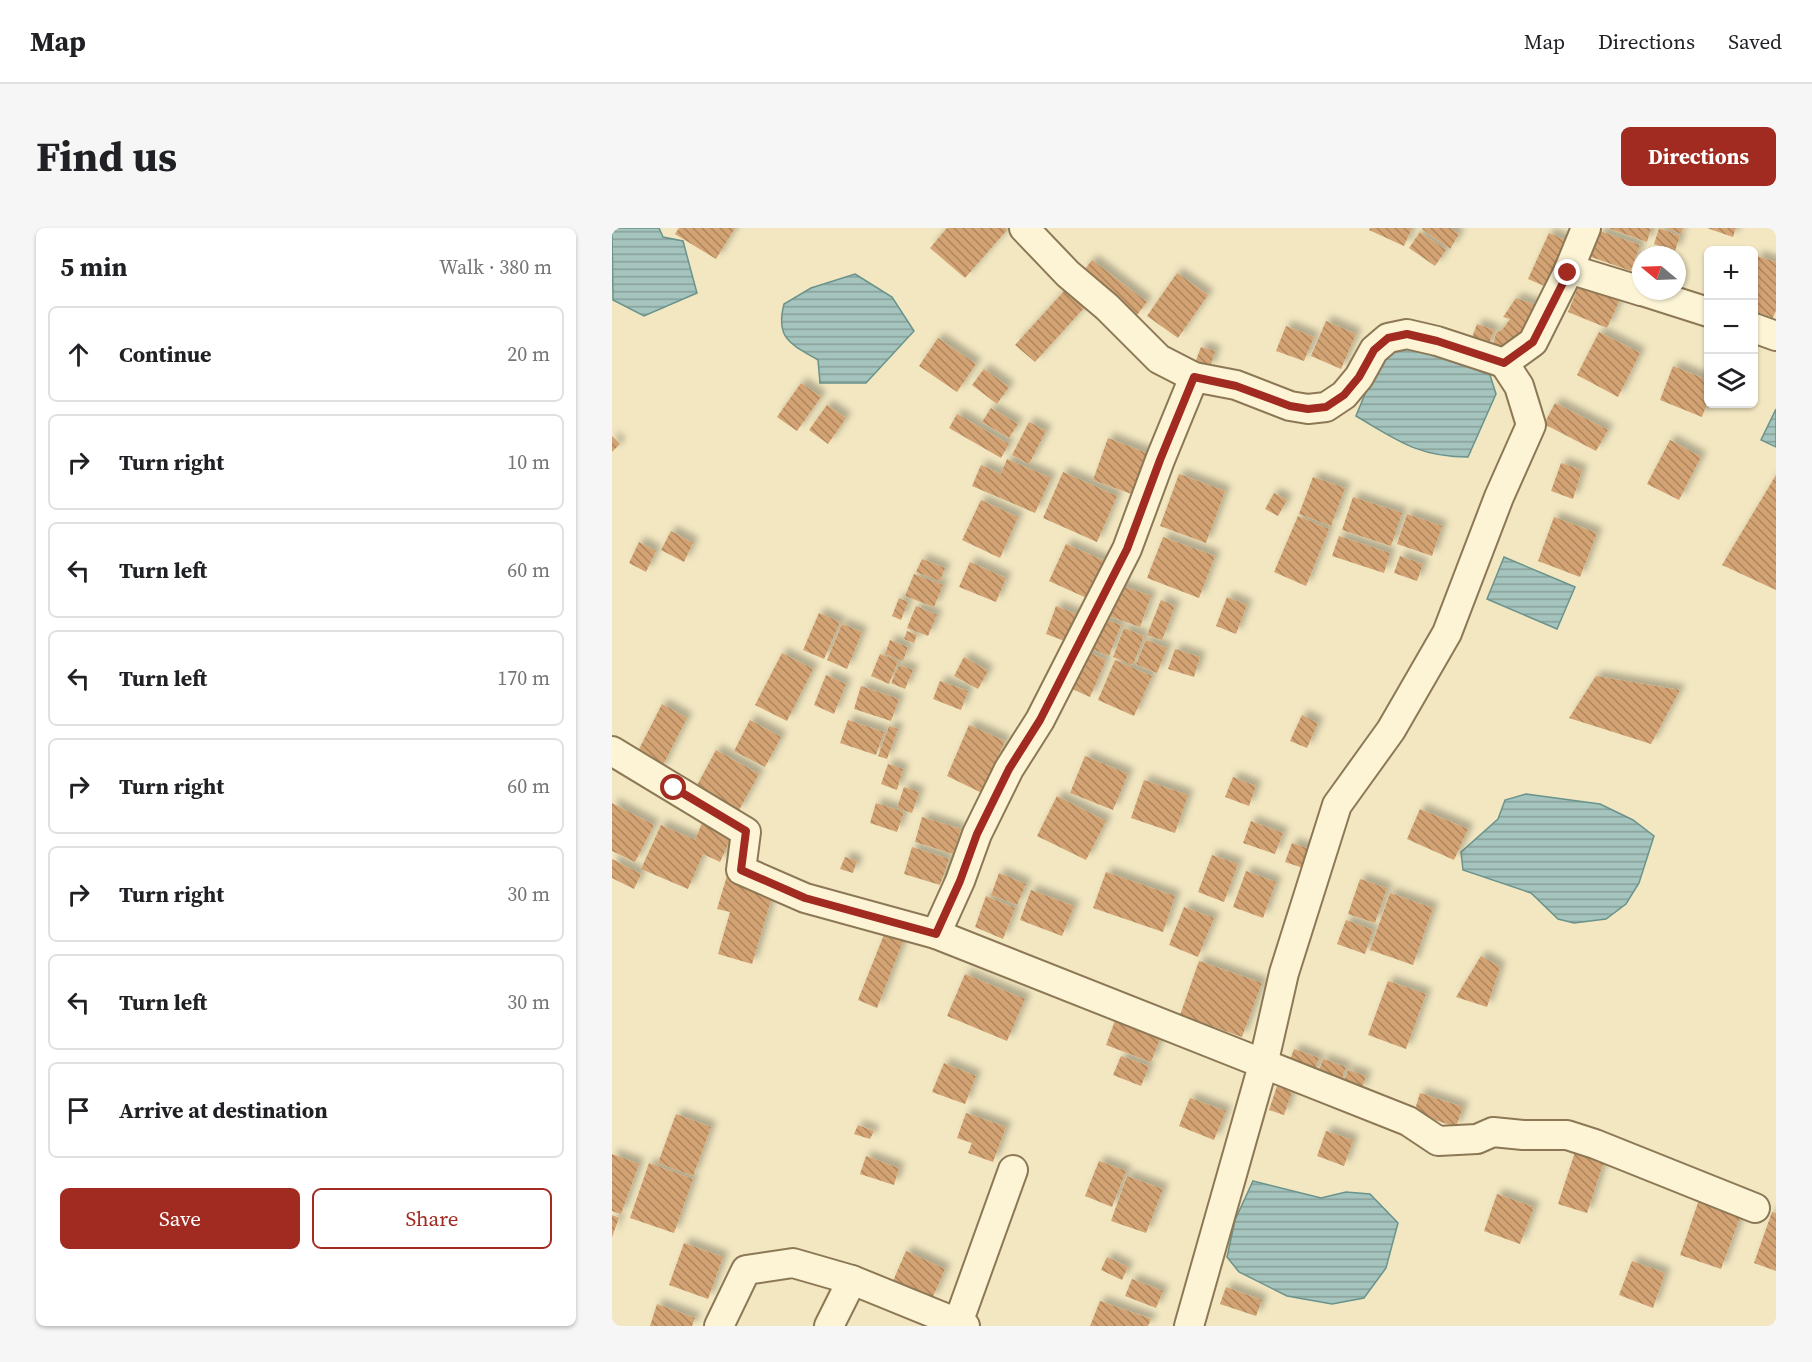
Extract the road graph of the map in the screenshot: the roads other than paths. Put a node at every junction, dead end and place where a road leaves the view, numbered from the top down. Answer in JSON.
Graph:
{"nodes":[{"id":1,"x":1024,"y":228,"type":"edge"},
{"id":2,"x":1586,"y":228,"type":"edge"},
{"id":3,"x":1569,"y":269,"type":"junction"},
{"id":4,"x":1632,"y":288,"type":"edge"},
{"id":5,"x":1670,"y":300,"type":"edge"},
{"id":6,"x":1704,"y":311,"type":"edge"},
{"id":7,"x":1758,"y":329,"type":"edge"},
{"id":8,"x":1776,"y":336,"type":"edge"},
{"id":9,"x":1504,"y":363,"type":"junction"},
{"id":10,"x":1194,"y":377,"type":"junction"},
{"id":11,"x":612,"y":751,"type":"edge"},
{"id":12,"x":936,"y":934,"type":"junction"},
{"id":13,"x":1263,"y":1065,"type":"junction"},
{"id":14,"x":1013,"y":1170,"type":"dead end"},
{"id":15,"x":1755,"y":1208,"type":"dead end"},
{"id":16,"x":852,"y":1280,"type":"junction"},
{"id":17,"x":962,"y":1324,"type":"edge"},
{"id":18,"x":719,"y":1326,"type":"edge"},
{"id":19,"x":830,"y":1326,"type":"edge"},
{"id":20,"x":1189,"y":1326,"type":"edge"}],
"edges":[{"from":1,"to":10,"type":"street"},
{"from":2,"to":3,"type":"street"},
{"from":3,"to":4,"type":"street"},
{"from":3,"to":9,"type":"street"},
{"from":5,"to":6,"type":"street"},
{"from":7,"to":8,"type":"street"},
{"from":9,"to":10,"type":"street"},
{"from":9,"to":13,"type":"street"},
{"from":10,"to":12,"type":"street"},
{"from":11,"to":12,"type":"street"},
{"from":12,"to":13,"type":"street"},
{"from":13,"to":15,"type":"street"},
{"from":13,"to":20,"type":"street"},
{"from":14,"to":17,"type":"street"},
{"from":16,"to":17,"type":"street"},
{"from":16,"to":18,"type":"street"},
{"from":16,"to":19,"type":"street"}]}
